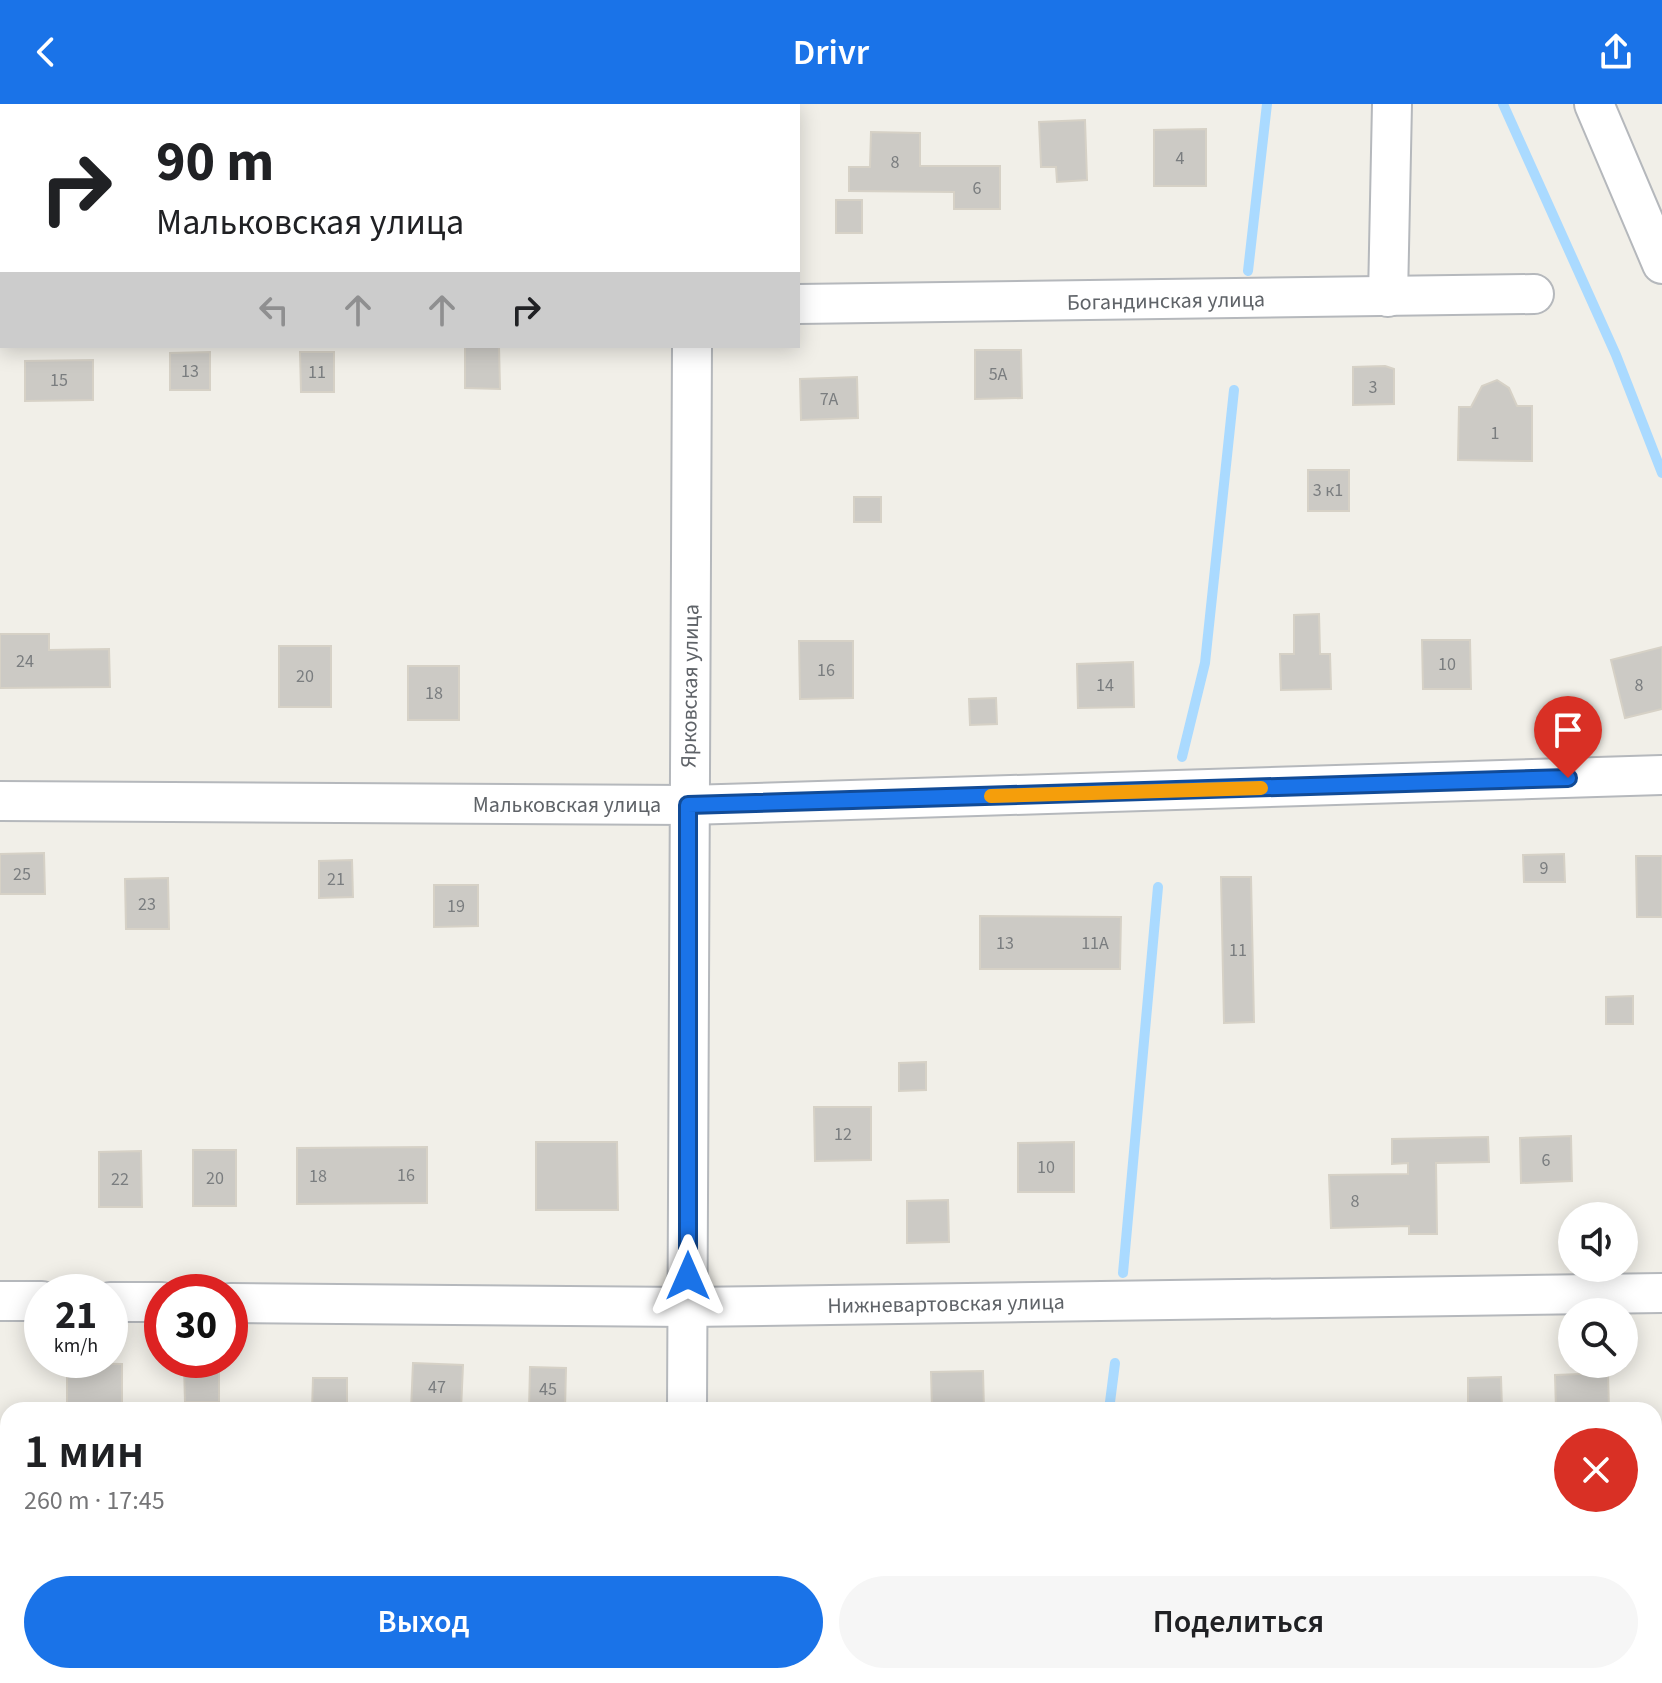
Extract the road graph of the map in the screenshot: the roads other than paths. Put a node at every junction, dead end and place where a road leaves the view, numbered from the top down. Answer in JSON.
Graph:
{"nodes":[{"id":1,"x":1392,"y":104,"type":"edge"},
{"id":2,"x":1594,"y":104,"type":"edge"},
{"id":3,"x":1662,"y":264,"type":"edge"},
{"id":4,"x":1534,"y":294,"type":"dead end"},
{"id":5,"x":1388,"y":297,"type":"junction"},
{"id":6,"x":800,"y":304,"type":"edge"},
{"id":7,"x":692,"y":348,"type":"edge"},
{"id":8,"x":1662,"y":775,"type":"edge"},
{"id":9,"x":0,"y":801,"type":"edge"},
{"id":10,"x":688,"y":805,"type":"junction"},
{"id":11,"x":1662,"y":1293,"type":"edge"},
{"id":12,"x":0,"y":1301,"type":"edge"},
{"id":13,"x":24,"y":1301,"type":"edge"},
{"id":14,"x":248,"y":1303,"type":"edge"},
{"id":15,"x":688,"y":1307,"type":"junction"},
{"id":16,"x":687,"y":1402,"type":"edge"}],
"edges":[{"from":1,"to":5,"type":"street"},
{"from":2,"to":3,"type":"street"},
{"from":4,"to":5,"type":"street","name":"Богандинская улица"},
{"from":5,"to":6,"type":"street","name":"Богандинская улица"},
{"from":7,"to":10,"type":"street","name":"Ярковская улица"},
{"from":8,"to":10,"type":"street","name":"Мальковская улица"},
{"from":9,"to":10,"type":"street","name":"Мальковская улица"},
{"from":10,"to":15,"type":"street","name":"Ярковская улица"},
{"from":11,"to":15,"type":"street","name":"Нижневартовская улица"},
{"from":12,"to":13,"type":"street"},
{"from":14,"to":15,"type":"street","name":"Нижневартовская улица"},
{"from":15,"to":16,"type":"street","name":"Ярковская улица"}]}
